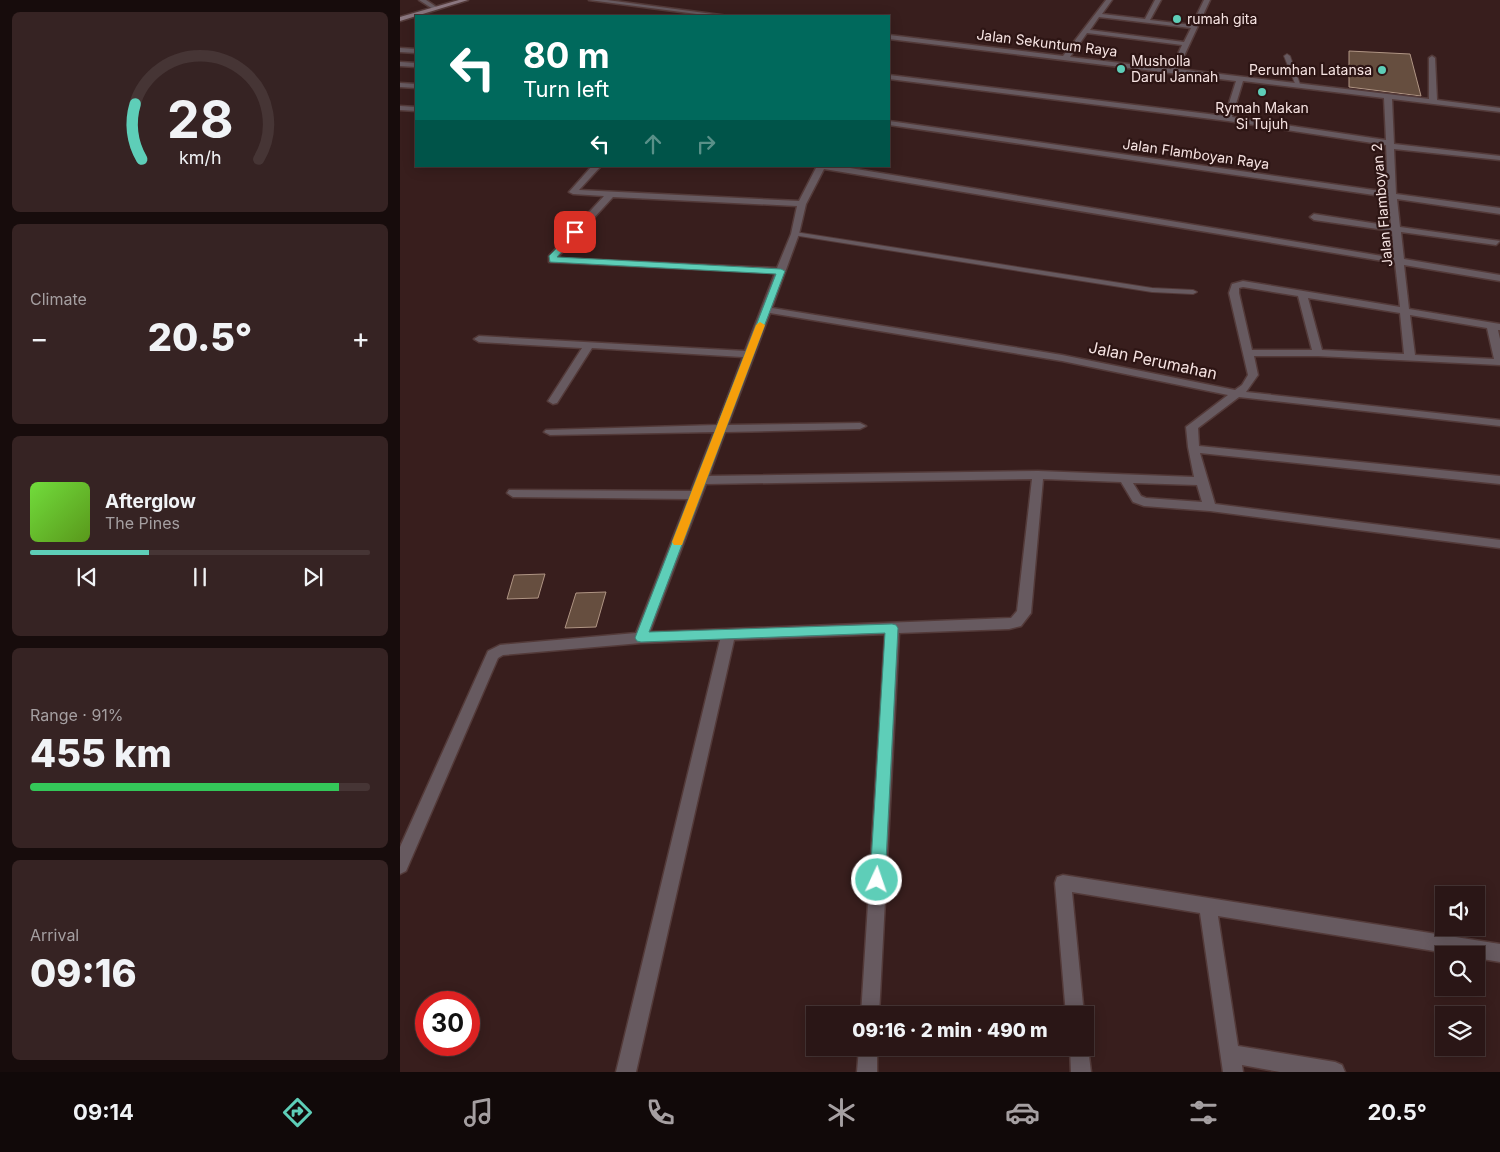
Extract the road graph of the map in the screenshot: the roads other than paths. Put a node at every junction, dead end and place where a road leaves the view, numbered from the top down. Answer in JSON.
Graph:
{"nodes":[{"id":1,"x":422,"y":0,"type":"edge"},
{"id":2,"x":465,"y":0,"type":"edge"},
{"id":3,"x":592,"y":0,"type":"edge"},
{"id":4,"x":1108,"y":0,"type":"edge"},
{"id":5,"x":1158,"y":0,"type":"edge"},
{"id":6,"x":1208,"y":0,"type":"edge"},
{"id":7,"x":435,"y":8,"type":"junction"},
{"id":8,"x":414,"y":15,"type":"joint"},
{"id":9,"x":716,"y":15,"type":"edge"},
{"id":10,"x":1098,"y":15,"type":"junction"},
{"id":11,"x":400,"y":19,"type":"edge"},
{"id":12,"x":1147,"y":20,"type":"junction"},
{"id":13,"x":1195,"y":27,"type":"junction"},
{"id":14,"x":1086,"y":31,"type":"junction"},
{"id":15,"x":890,"y":37,"type":"edge"},
{"id":16,"x":1186,"y":44,"type":"junction"},
{"id":17,"x":400,"y":50,"type":"edge"},
{"id":18,"x":415,"y":51,"type":"edge"},
{"id":19,"x":1287,"y":56,"type":"dead end"},
{"id":20,"x":1066,"y":57,"type":"junction"},
{"id":21,"x":1432,"y":58,"type":"dead end"},
{"id":22,"x":400,"y":64,"type":"edge"},
{"id":23,"x":415,"y":65,"type":"edge"},
{"id":24,"x":1174,"y":70,"type":"junction"},
{"id":25,"x":890,"y":77,"type":"edge"},
{"id":26,"x":1240,"y":79,"type":"junction"},
{"id":27,"x":400,"y":85,"type":"edge"},
{"id":28,"x":415,"y":86,"type":"edge"},
{"id":29,"x":1299,"y":86,"type":"junction"},
{"id":30,"x":1388,"y":97,"type":"junction"},
{"id":31,"x":1434,"y":102,"type":"junction"},
{"id":32,"x":400,"y":108,"type":"edge"},
{"id":33,"x":415,"y":109,"type":"edge"},
{"id":34,"x":1500,"y":110,"type":"edge"},
{"id":35,"x":1228,"y":119,"type":"junction"},
{"id":36,"x":890,"y":123,"type":"edge"},
{"id":37,"x":1390,"y":145,"type":"junction"},
{"id":38,"x":1500,"y":158,"type":"edge"},
{"id":39,"x":596,"y":167,"type":"edge"},
{"id":40,"x":820,"y":167,"type":"edge"},
{"id":41,"x":827,"y":167,"type":"edge"},
{"id":42,"x":1392,"y":194,"type":"junction"},
{"id":43,"x":610,"y":195,"type":"junction"},
{"id":44,"x":802,"y":204,"type":"junction"},
{"id":45,"x":1500,"y":211,"type":"edge"},
{"id":46,"x":1314,"y":217,"type":"dead end"},
{"id":47,"x":1395,"y":230,"type":"junction"},
{"id":48,"x":795,"y":234,"type":"junction"},
{"id":49,"x":1496,"y":242,"type":"dead end"},
{"id":50,"x":1400,"y":262,"type":"junction"},
{"id":51,"x":781,"y":271,"type":"junction"},
{"id":52,"x":1500,"y":278,"type":"edge"},
{"id":53,"x":1193,"y":292,"type":"dead end"},
{"id":54,"x":1302,"y":293,"type":"junction"},
{"id":55,"x":766,"y":310,"type":"junction"},
{"id":56,"x":1406,"y":311,"type":"junction"},
{"id":57,"x":1496,"y":326,"type":"edge"},
{"id":58,"x":479,"y":340,"type":"dead end"},
{"id":59,"x":588,"y":347,"type":"junction"},
{"id":60,"x":1248,"y":353,"type":"junction"},
{"id":61,"x":1318,"y":353,"type":"junction"},
{"id":62,"x":750,"y":354,"type":"junction"},
{"id":63,"x":1410,"y":358,"type":"junction"},
{"id":64,"x":1500,"y":362,"type":"edge"},
{"id":65,"x":1238,"y":394,"type":"junction"},
{"id":66,"x":553,"y":401,"type":"dead end"},
{"id":67,"x":1500,"y":423,"type":"edge"},
{"id":68,"x":860,"y":426,"type":"dead end"},
{"id":69,"x":719,"y":430,"type":"junction"},
{"id":70,"x":550,"y":432,"type":"dead end"},
{"id":71,"x":1195,"y":448,"type":"junction"},
{"id":72,"x":1038,"y":475,"type":"junction"},
{"id":73,"x":1124,"y":477,"type":"junction"},
{"id":74,"x":701,"y":480,"type":"junction"},
{"id":75,"x":1500,"y":480,"type":"edge"},
{"id":76,"x":1201,"y":481,"type":"junction"},
{"id":77,"x":513,"y":493,"type":"dead end"},
{"id":78,"x":696,"y":495,"type":"junction"},
{"id":79,"x":1210,"y":507,"type":"junction"},
{"id":80,"x":1500,"y":544,"type":"edge"},
{"id":81,"x":892,"y":628,"type":"junction"},
{"id":82,"x":728,"y":634,"type":"junction"},
{"id":83,"x":641,"y":638,"type":"junction"},
{"id":84,"x":400,"y":866,"type":"edge"},
{"id":85,"x":1208,"y":907,"type":"junction"},
{"id":86,"x":1500,"y":953,"type":"edge"},
{"id":87,"x":871,"y":1006,"type":"edge"},
{"id":88,"x":1075,"y":1006,"type":"edge"},
{"id":89,"x":867,"y":1056,"type":"edge"},
{"id":90,"x":1080,"y":1056,"type":"edge"},
{"id":91,"x":1232,"y":1063,"type":"edge"},
{"id":92,"x":626,"y":1072,"type":"edge"},
{"id":93,"x":866,"y":1072,"type":"edge"},
{"id":94,"x":1081,"y":1072,"type":"edge"},
{"id":95,"x":1335,"y":1072,"type":"edge"}],
"edges":[{"from":1,"to":7,"type":"street"},
{"from":2,"to":7,"type":"main road"},
{"from":3,"to":9,"type":"street"},
{"from":4,"to":10,"type":"street"},
{"from":5,"to":12,"type":"street"},
{"from":6,"to":13,"type":"street"},
{"from":7,"to":8,"type":"main road"},
{"from":8,"to":11,"type":"main road"},
{"from":10,"to":12,"type":"street"},
{"from":10,"to":14,"type":"street"},
{"from":12,"to":13,"type":"street"},
{"from":13,"to":16,"type":"street"},
{"from":14,"to":16,"type":"street"},
{"from":14,"to":20,"type":"street"},
{"from":15,"to":20,"type":"street","name":"Jalan Sekuntum Raya"},
{"from":16,"to":24,"type":"street"},
{"from":17,"to":18,"type":"street"},
{"from":19,"to":29,"type":"lane"},
{"from":20,"to":24,"type":"street","name":"Jalan Sekuntum Raya"},
{"from":21,"to":31,"type":"street"},
{"from":22,"to":23,"type":"street"},
{"from":24,"to":26,"type":"street","name":"Jalan Sekuntum Raya"},
{"from":25,"to":35,"type":"street"},
{"from":26,"to":29,"type":"street","name":"Jalan Sekuntum Raya"},
{"from":26,"to":35,"type":"street"},
{"from":27,"to":28,"type":"street"},
{"from":29,"to":30,"type":"street","name":"Jalan Sekuntum Raya"},
{"from":30,"to":31,"type":"street","name":"Jalan Sekuntum Raya"},
{"from":30,"to":37,"type":"street","name":"Jalan Flamboyan 2"},
{"from":31,"to":34,"type":"street","name":"Jalan Sekuntum Raya"},
{"from":32,"to":33,"type":"street"},
{"from":35,"to":37,"type":"street"},
{"from":36,"to":42,"type":"street","name":"Jalan Flamboyan Raya"},
{"from":37,"to":38,"type":"street"},
{"from":37,"to":42,"type":"street","name":"Jalan Flamboyan 2"},
{"from":39,"to":43,"type":"street"},
{"from":40,"to":44,"type":"street"},
{"from":41,"to":50,"type":"street"},
{"from":42,"to":45,"type":"street","name":"Jalan Flamboyan Raya"},
{"from":42,"to":47,"type":"street","name":"Jalan Flamboyan 2"},
{"from":43,"to":44,"type":"street"},
{"from":43,"to":51,"type":"street"},
{"from":44,"to":48,"type":"street"},
{"from":46,"to":47,"type":"street"},
{"from":47,"to":49,"type":"street"},
{"from":47,"to":50,"type":"street","name":"Jalan Flamboyan 2"},
{"from":48,"to":51,"type":"street"},
{"from":48,"to":53,"type":"lane"},
{"from":50,"to":52,"type":"street"},
{"from":50,"to":56,"type":"street","name":"Jalan Flamboyan 2"},
{"from":51,"to":55,"type":"street"},
{"from":54,"to":56,"type":"street"},
{"from":54,"to":60,"type":"street"},
{"from":54,"to":61,"type":"street"},
{"from":55,"to":62,"type":"street"},
{"from":55,"to":65,"type":"street","name":"Jalan Perumahan"},
{"from":56,"to":57,"type":"street"},
{"from":56,"to":63,"type":"street","name":"Jalan Flamboyan 2"},
{"from":57,"to":64,"type":"street"},
{"from":58,"to":59,"type":"street"},
{"from":59,"to":62,"type":"street"},
{"from":59,"to":66,"type":"street"},
{"from":60,"to":61,"type":"street"},
{"from":60,"to":65,"type":"street"},
{"from":61,"to":63,"type":"street"},
{"from":62,"to":69,"type":"street"},
{"from":63,"to":64,"type":"street"},
{"from":65,"to":67,"type":"street","name":"Jalan Perumahan"},
{"from":65,"to":71,"type":"street"},
{"from":68,"to":69,"type":"street"},
{"from":69,"to":70,"type":"street"},
{"from":69,"to":74,"type":"street"},
{"from":71,"to":75,"type":"street"},
{"from":71,"to":76,"type":"street"},
{"from":72,"to":73,"type":"street"},
{"from":72,"to":74,"type":"street"},
{"from":72,"to":81,"type":"street"},
{"from":73,"to":76,"type":"street"},
{"from":73,"to":79,"type":"street"},
{"from":74,"to":78,"type":"street"},
{"from":76,"to":79,"type":"street"},
{"from":77,"to":78,"type":"street"},
{"from":78,"to":83,"type":"street"},
{"from":79,"to":80,"type":"street"},
{"from":81,"to":82,"type":"street"},
{"from":81,"to":87,"type":"street"},
{"from":82,"to":83,"type":"street"},
{"from":82,"to":92,"type":"street"},
{"from":83,"to":84,"type":"street"},
{"from":85,"to":86,"type":"street"},
{"from":85,"to":88,"type":"street"},
{"from":85,"to":91,"type":"street"},
{"from":89,"to":93,"type":"street"},
{"from":90,"to":94,"type":"street"},
{"from":91,"to":95,"type":"street"}]}
